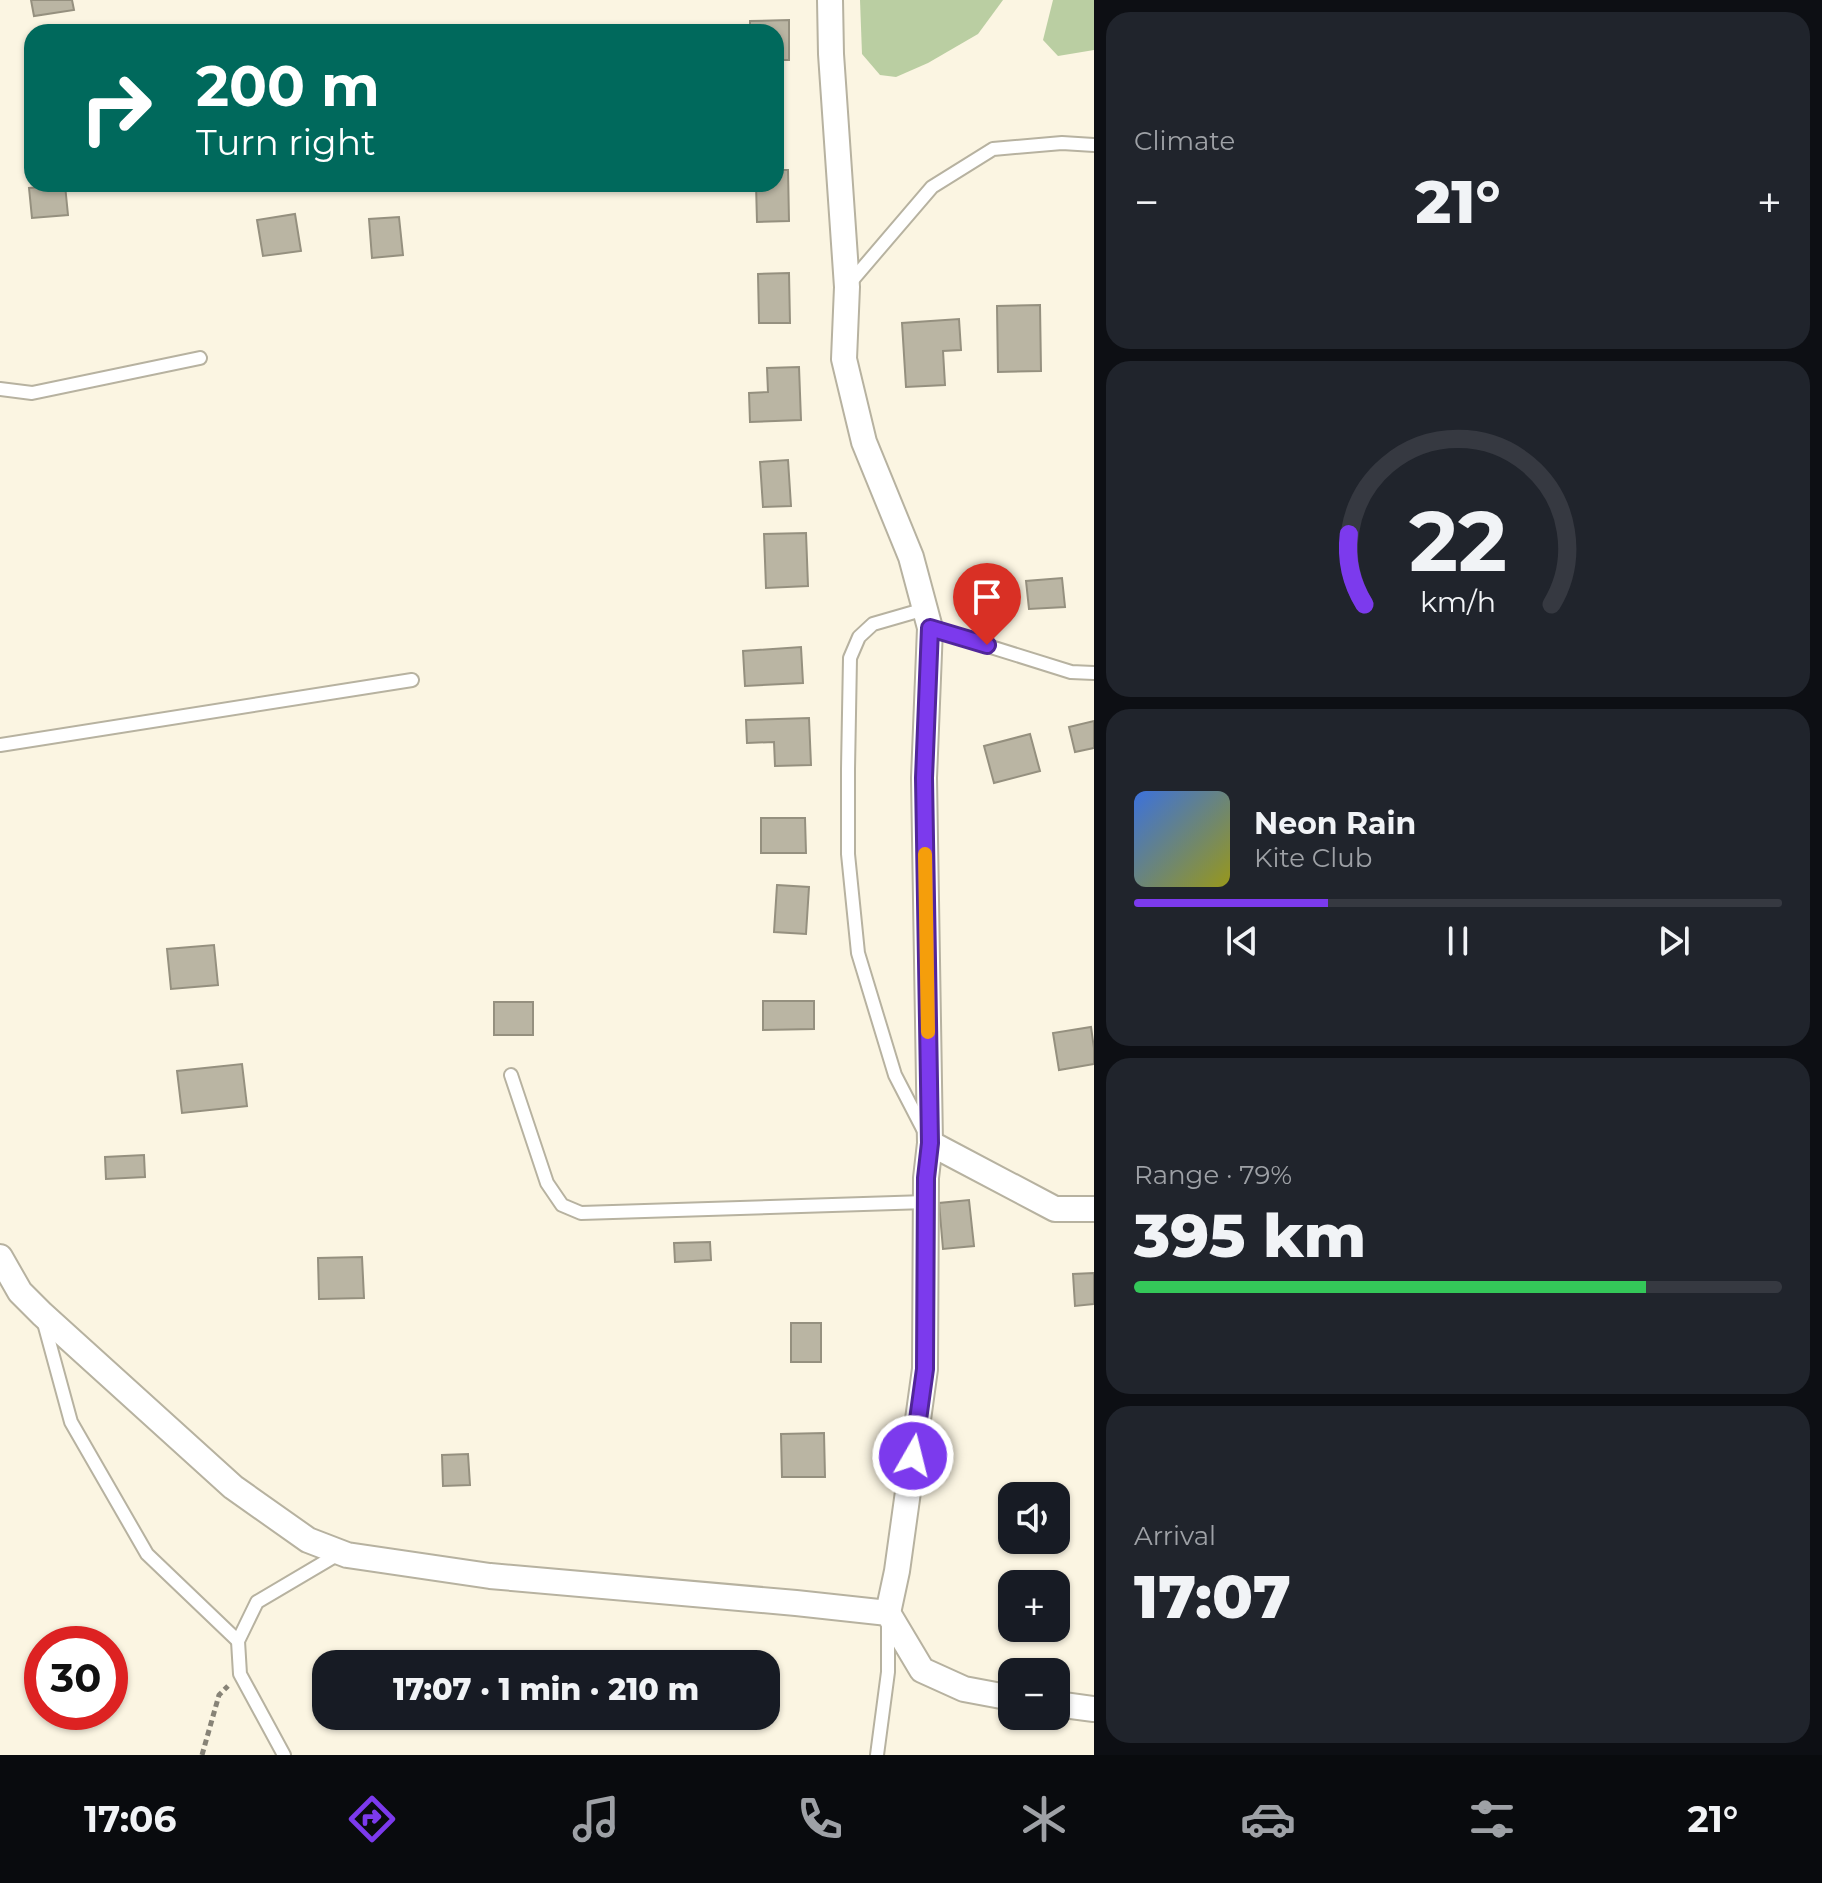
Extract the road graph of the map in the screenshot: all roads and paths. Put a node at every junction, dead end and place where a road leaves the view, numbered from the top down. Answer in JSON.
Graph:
{"nodes":[{"id":1,"x":830,"y":0,"type":"edge"},
{"id":2,"x":1094,"y":145,"type":"edge"},
{"id":3,"x":847,"y":287,"type":"junction"},
{"id":4,"x":200,"y":358,"type":"dead end"},
{"id":5,"x":0,"y":389,"type":"edge"},
{"id":6,"x":928,"y":618,"type":"junction"},
{"id":7,"x":1094,"y":673,"type":"edge"},
{"id":8,"x":412,"y":680,"type":"dead end"},
{"id":9,"x":0,"y":745,"type":"edge"},
{"id":10,"x":511,"y":1075,"type":"dead end"},
{"id":11,"x":930,"y":1143,"type":"junction"},
{"id":12,"x":926,"y":1202,"type":"junction"},
{"id":13,"x":1094,"y":1209,"type":"edge"},
{"id":14,"x":0,"y":1257,"type":"edge"},
{"id":15,"x":42,"y":1314,"type":"junction"},
{"id":16,"x":340,"y":1553,"type":"junction"},
{"id":17,"x":888,"y":1613,"type":"junction"},
{"id":18,"x":238,"y":1641,"type":"junction"},
{"id":19,"x":240,"y":1674,"type":"junction"},
{"id":20,"x":998,"y":1695,"type":"edge"},
{"id":21,"x":1070,"y":1706,"type":"edge"},
{"id":22,"x":1094,"y":1709,"type":"edge"},
{"id":23,"x":202,"y":1755,"type":"edge"},
{"id":24,"x":284,"y":1755,"type":"edge"},
{"id":25,"x":877,"y":1755,"type":"edge"}],
"edges":[{"from":1,"to":3,"type":"street"},
{"from":2,"to":3,"type":"lane"},
{"from":3,"to":6,"type":"street"},
{"from":4,"to":5,"type":"lane"},
{"from":6,"to":7,"type":"lane"},
{"from":6,"to":11,"type":"street"},
{"from":6,"to":11,"type":"lane"},
{"from":8,"to":9,"type":"lane"},
{"from":10,"to":12,"type":"lane"},
{"from":11,"to":12,"type":"street"},
{"from":11,"to":13,"type":"street"},
{"from":12,"to":17,"type":"street"},
{"from":14,"to":15,"type":"street"},
{"from":15,"to":16,"type":"street"},
{"from":15,"to":18,"type":"lane"},
{"from":16,"to":17,"type":"street"},
{"from":16,"to":18,"type":"lane"},
{"from":17,"to":20,"type":"street"},
{"from":17,"to":25,"type":"lane"},
{"from":18,"to":19,"type":"lane"},
{"from":19,"to":23,"type":"path"},
{"from":19,"to":24,"type":"lane"},
{"from":21,"to":22,"type":"street"}]}
